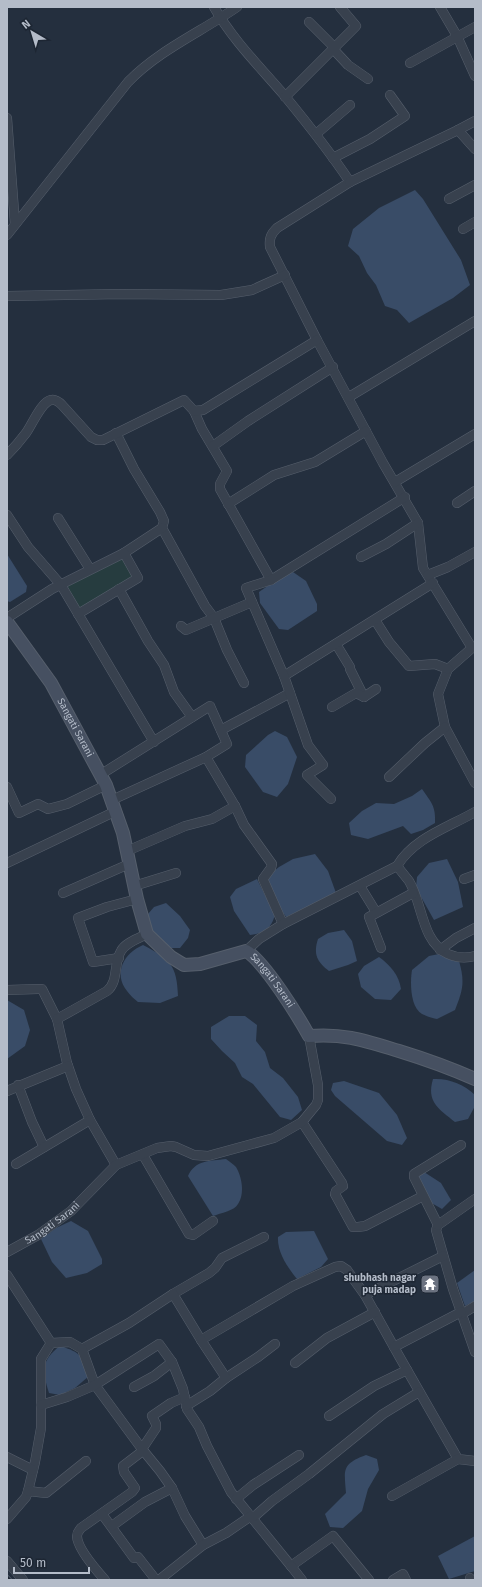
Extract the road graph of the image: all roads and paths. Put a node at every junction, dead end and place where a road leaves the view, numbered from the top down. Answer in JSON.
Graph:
{"nodes":[{"id":1,"x":214,"y":7,"type":"edge"},
{"id":2,"x":237,"y":7,"type":"edge"},
{"id":3,"x":340,"y":7,"type":"edge"},
{"id":4,"x":440,"y":7,"type":"edge"},
{"id":5,"x":221,"y":18,"type":"junction"},
{"id":6,"x":309,"y":22,"type":"dead end"},
{"id":7,"x":475,"y":27,"type":"edge"},
{"id":8,"x":456,"y":36,"type":"junction"},
{"id":9,"x":335,"y":48,"type":"junction"},
{"id":10,"x":410,"y":63,"type":"dead end"},
{"id":11,"x":475,"y":76,"type":"edge"},
{"id":12,"x":368,"y":79,"type":"dead end"},
{"id":13,"x":390,"y":95,"type":"dead end"},
{"id":14,"x":285,"y":97,"type":"junction"},
{"id":15,"x":350,"y":105,"type":"dead end"},
{"id":16,"x":7,"y":118,"type":"edge"},
{"id":17,"x":475,"y":121,"type":"edge"},
{"id":18,"x":458,"y":130,"type":"junction"},
{"id":19,"x":316,"y":134,"type":"junction"},
{"id":20,"x":475,"y":149,"type":"edge"},
{"id":21,"x":333,"y":158,"type":"junction"},
{"id":22,"x":350,"y":182,"type":"junction"},
{"id":23,"x":475,"y":185,"type":"edge"},
{"id":24,"x":449,"y":199,"type":"dead end"},
{"id":25,"x":475,"y":222,"type":"edge"},
{"id":26,"x":15,"y":224,"type":"junction"},
{"id":27,"x":462,"y":229,"type":"dead end"},
{"id":28,"x":7,"y":235,"type":"edge"},
{"id":29,"x":285,"y":275,"type":"junction"},
{"id":30,"x":7,"y":296,"type":"edge"},
{"id":31,"x":475,"y":322,"type":"edge"},
{"id":32,"x":317,"y":340,"type":"junction"},
{"id":33,"x":333,"y":367,"type":"junction"},
{"id":34,"x":349,"y":397,"type":"junction"},
{"id":35,"x":194,"y":411,"type":"junction"},
{"id":36,"x":366,"y":431,"type":"junction"},
{"id":37,"x":116,"y":433,"type":"junction"},
{"id":38,"x":475,"y":434,"type":"edge"},
{"id":39,"x":213,"y":446,"type":"junction"},
{"id":40,"x":7,"y":455,"type":"edge"},
{"id":41,"x":395,"y":482,"type":"junction"},
{"id":42,"x":475,"y":491,"type":"edge"},
{"id":43,"x":404,"y":497,"type":"junction"},
{"id":44,"x":457,"y":503,"type":"dead end"},
{"id":45,"x":228,"y":504,"type":"junction"},
{"id":46,"x":7,"y":515,"type":"edge"},
{"id":47,"x":58,"y":518,"type":"dead end"},
{"id":48,"x":418,"y":523,"type":"junction"},
{"id":49,"x":162,"y":528,"type":"junction"},
{"id":50,"x":475,"y":552,"type":"edge"},
{"id":51,"x":124,"y":553,"type":"junction"},
{"id":52,"x":361,"y":557,"type":"dead end"},
{"id":53,"x":90,"y":569,"type":"junction"},
{"id":54,"x":428,"y":575,"type":"junction"},
{"id":55,"x":271,"y":580,"type":"junction"},
{"id":56,"x":433,"y":583,"type":"junction"},
{"id":57,"x":61,"y":585,"type":"junction"},
{"id":58,"x":119,"y":589,"type":"junction"},
{"id":59,"x":252,"y":602,"type":"junction"},
{"id":60,"x":78,"y":614,"type":"junction"},
{"id":61,"x":7,"y":618,"type":"edge"},
{"id":62,"x":214,"y":618,"type":"junction"},
{"id":63,"x":375,"y":620,"type":"junction"},
{"id":64,"x":7,"y":622,"type":"edge"},
{"id":65,"x":181,"y":626,"type":"dead end"},
{"id":66,"x":336,"y":644,"type":"junction"},
{"id":67,"x":473,"y":648,"type":"edge"},
{"id":68,"x":448,"y":669,"type":"junction"},
{"id":69,"x":284,"y":676,"type":"junction"},
{"id":70,"x":244,"y":683,"type":"dead end"},
{"id":71,"x":376,"y":689,"type":"dead end"},
{"id":72,"x":290,"y":693,"type":"junction"},
{"id":73,"x":364,"y":696,"type":"junction"},
{"id":74,"x":332,"y":707,"type":"dead end"},
{"id":75,"x":192,"y":718,"type":"junction"},
{"id":76,"x":445,"y":727,"type":"junction"},
{"id":77,"x":221,"y":730,"type":"junction"},
{"id":78,"x":154,"y":742,"type":"junction"},
{"id":79,"x":206,"y":757,"type":"junction"},
{"id":80,"x":389,"y":776,"type":"dead end"},
{"id":81,"x":103,"y":780,"type":"junction"},
{"id":82,"x":475,"y":783,"type":"edge"},
{"id":83,"x":7,"y":787,"type":"edge"},
{"id":84,"x":330,"y":799,"type":"dead end"},
{"id":85,"x":114,"y":806,"type":"junction"},
{"id":86,"x":235,"y":806,"type":"junction"},
{"id":87,"x":475,"y":812,"type":"edge"},
{"id":88,"x":127,"y":851,"type":"junction"},
{"id":89,"x":7,"y":863,"type":"edge"},
{"id":90,"x":129,"y":864,"type":"junction"},
{"id":91,"x":397,"y":866,"type":"junction"},
{"id":92,"x":176,"y":872,"type":"dead end"},
{"id":93,"x":475,"y":875,"type":"edge"},
{"id":94,"x":464,"y":879,"type":"dead end"},
{"id":95,"x":134,"y":886,"type":"junction"},
{"id":96,"x":360,"y":886,"type":"junction"},
{"id":97,"x":63,"y":893,"type":"dead end"},
{"id":98,"x":414,"y":893,"type":"junction"},
{"id":99,"x":137,"y":899,"type":"junction"},
{"id":100,"x":376,"y":912,"type":"junction"},
{"id":101,"x":283,"y":924,"type":"junction"},
{"id":102,"x":475,"y":928,"type":"edge"},
{"id":103,"x":147,"y":934,"type":"junction"},
{"id":104,"x":381,"y":948,"type":"dead end"},
{"id":105,"x":440,"y":950,"type":"junction"},
{"id":106,"x":246,"y":951,"type":"junction"},
{"id":107,"x":475,"y":956,"type":"edge"},
{"id":108,"x":119,"y":958,"type":"junction"},
{"id":109,"x":7,"y":990,"type":"edge"},
{"id":110,"x":57,"y":1019,"type":"junction"},
{"id":111,"x":309,"y":1036,"type":"junction"},
{"id":112,"x":68,"y":1066,"type":"junction"},
{"id":113,"x":475,"y":1078,"type":"edge"},
{"id":114,"x":18,"y":1085,"type":"junction"},
{"id":115,"x":7,"y":1091,"type":"edge"},
{"id":116,"x":90,"y":1120,"type":"junction"},
{"id":117,"x":302,"y":1122,"type":"junction"},
{"id":118,"x":461,"y":1145,"type":"dead end"},
{"id":119,"x":44,"y":1147,"type":"junction"},
{"id":120,"x":143,"y":1155,"type":"junction"},
{"id":121,"x":16,"y":1164,"type":"dead end"},
{"id":122,"x":116,"y":1165,"type":"junction"},
{"id":123,"x":423,"y":1196,"type":"junction"},
{"id":124,"x":475,"y":1199,"type":"edge"},
{"id":125,"x":213,"y":1221,"type":"dead end"},
{"id":126,"x":438,"y":1226,"type":"junction"},
{"id":127,"x":264,"y":1237,"type":"dead end"},
{"id":128,"x":7,"y":1252,"type":"edge"},
{"id":129,"x":443,"y":1256,"type":"junction"},
{"id":130,"x":7,"y":1275,"type":"edge"},
{"id":131,"x":173,"y":1294,"type":"junction"},
{"id":132,"x":365,"y":1295,"type":"junction"},
{"id":133,"x":475,"y":1306,"type":"edge"},
{"id":134,"x":375,"y":1312,"type":"junction"},
{"id":135,"x":461,"y":1313,"type":"junction"},
{"id":136,"x":201,"y":1340,"type":"junction"},
{"id":137,"x":51,"y":1343,"type":"junction"},
{"id":138,"x":275,"y":1344,"type":"dead end"},
{"id":139,"x":394,"y":1347,"type":"junction"},
{"id":140,"x":82,"y":1349,"type":"junction"},
{"id":141,"x":475,"y":1352,"type":"edge"},
{"id":142,"x":172,"y":1362,"type":"junction"},
{"id":143,"x":295,"y":1363,"type":"dead end"},
{"id":144,"x":407,"y":1370,"type":"junction"},
{"id":145,"x":226,"y":1378,"type":"junction"},
{"id":146,"x":95,"y":1385,"type":"junction"},
{"id":147,"x":134,"y":1387,"type":"dead end"},
{"id":148,"x":419,"y":1392,"type":"junction"},
{"id":149,"x":185,"y":1401,"type":"junction"},
{"id":150,"x":41,"y":1405,"type":"junction"},
{"id":151,"x":329,"y":1416,"type":"dead end"},
{"id":152,"x":142,"y":1449,"type":"junction"},
{"id":153,"x":299,"y":1455,"type":"dead end"},
{"id":154,"x":7,"y":1458,"type":"edge"},
{"id":155,"x":458,"y":1459,"type":"junction"},
{"id":156,"x":86,"y":1461,"type":"dead end"},
{"id":157,"x":475,"y":1461,"type":"edge"},
{"id":158,"x":33,"y":1470,"type":"junction"},
{"id":159,"x":172,"y":1488,"type":"junction"},
{"id":160,"x":28,"y":1491,"type":"junction"},
{"id":161,"x":392,"y":1496,"type":"dead end"},
{"id":162,"x":236,"y":1498,"type":"junction"},
{"id":163,"x":102,"y":1514,"type":"junction"},
{"id":164,"x":251,"y":1516,"type":"junction"},
{"id":165,"x":7,"y":1519,"type":"edge"},
{"id":166,"x":112,"y":1526,"type":"junction"},
{"id":167,"x":203,"y":1545,"type":"junction"},
{"id":168,"x":7,"y":1561,"type":"edge"},
{"id":169,"x":291,"y":1566,"type":"junction"},
{"id":170,"x":23,"y":1580,"type":"edge"},
{"id":171,"x":105,"y":1580,"type":"edge"},
{"id":172,"x":157,"y":1580,"type":"edge"},
{"id":173,"x":302,"y":1580,"type":"edge"},
{"id":174,"x":369,"y":1580,"type":"edge"},
{"id":175,"x":393,"y":1580,"type":"edge"},
{"id":176,"x":406,"y":1580,"type":"edge"}],
"edges":[{"from":1,"to":5,"type":"street"},
{"from":2,"to":5,"type":"street"},
{"from":3,"to":9,"type":"street"},
{"from":4,"to":8,"type":"street"},
{"from":5,"to":14,"type":"street"},
{"from":5,"to":26,"type":"street"},
{"from":6,"to":9,"type":"street"},
{"from":7,"to":8,"type":"street"},
{"from":8,"to":10,"type":"street"},
{"from":8,"to":11,"type":"street"},
{"from":9,"to":12,"type":"street"},
{"from":9,"to":14,"type":"street"},
{"from":13,"to":21,"type":"street"},
{"from":14,"to":19,"type":"street"},
{"from":15,"to":19,"type":"street"},
{"from":16,"to":26,"type":"street"},
{"from":17,"to":18,"type":"street"},
{"from":18,"to":20,"type":"street"},
{"from":18,"to":22,"type":"street"},
{"from":19,"to":21,"type":"street"},
{"from":21,"to":22,"type":"street"},
{"from":22,"to":29,"type":"street"},
{"from":23,"to":24,"type":"street"},
{"from":25,"to":27,"type":"street"},
{"from":26,"to":28,"type":"street"},
{"from":29,"to":30,"type":"street"},
{"from":29,"to":32,"type":"street"},
{"from":31,"to":34,"type":"street"},
{"from":32,"to":33,"type":"street"},
{"from":32,"to":35,"type":"street"},
{"from":33,"to":34,"type":"street"},
{"from":33,"to":39,"type":"street"},
{"from":34,"to":36,"type":"street"},
{"from":35,"to":37,"type":"street"},
{"from":35,"to":39,"type":"street"},
{"from":36,"to":41,"type":"street"},
{"from":36,"to":45,"type":"street"},
{"from":37,"to":40,"type":"street"},
{"from":37,"to":49,"type":"street"},
{"from":38,"to":41,"type":"street"},
{"from":39,"to":45,"type":"street"},
{"from":41,"to":43,"type":"street"},
{"from":42,"to":44,"type":"street"},
{"from":43,"to":48,"type":"street"},
{"from":43,"to":55,"type":"street"},
{"from":45,"to":55,"type":"street"},
{"from":46,"to":57,"type":"street"},
{"from":47,"to":53,"type":"street"},
{"from":48,"to":52,"type":"street"},
{"from":48,"to":54,"type":"street"},
{"from":49,"to":51,"type":"street"},
{"from":49,"to":62,"type":"street"},
{"from":50,"to":54,"type":"street"},
{"from":51,"to":53,"type":"street"},
{"from":51,"to":58,"type":"street"},
{"from":53,"to":57,"type":"street"},
{"from":54,"to":56,"type":"street"},
{"from":55,"to":59,"type":"street"},
{"from":56,"to":63,"type":"street"},
{"from":56,"to":67,"type":"street"},
{"from":57,"to":60,"type":"street"},
{"from":57,"to":61,"type":"street"},
{"from":58,"to":60,"type":"street"},
{"from":58,"to":75,"type":"street"},
{"from":59,"to":62,"type":"street"},
{"from":59,"to":69,"type":"street"},
{"from":60,"to":78,"type":"street"},
{"from":62,"to":65,"type":"street"},
{"from":62,"to":70,"type":"street"},
{"from":63,"to":66,"type":"street"},
{"from":63,"to":68,"type":"street"},
{"from":64,"to":81,"type":"street","name":"Sangati Sarani"},
{"from":66,"to":69,"type":"street"},
{"from":66,"to":73,"type":"street"},
{"from":67,"to":68,"type":"street"},
{"from":68,"to":76,"type":"street"},
{"from":69,"to":72,"type":"street"},
{"from":71,"to":73,"type":"street"},
{"from":72,"to":77,"type":"street"},
{"from":72,"to":84,"type":"street"},
{"from":73,"to":74,"type":"street"},
{"from":75,"to":77,"type":"street"},
{"from":75,"to":78,"type":"street"},
{"from":76,"to":80,"type":"street"},
{"from":76,"to":82,"type":"street"},
{"from":77,"to":79,"type":"street"},
{"from":78,"to":81,"type":"street"},
{"from":79,"to":85,"type":"street"},
{"from":79,"to":86,"type":"street"},
{"from":81,"to":83,"type":"street"},
{"from":81,"to":85,"type":"street","name":"Sangati Sarani"},
{"from":85,"to":88,"type":"street","name":"Sangati Sarani"},
{"from":85,"to":89,"type":"street"},
{"from":86,"to":88,"type":"street"},
{"from":86,"to":101,"type":"street"},
{"from":87,"to":91,"type":"street"},
{"from":88,"to":90,"type":"street","name":"Sangati Sarani"},
{"from":90,"to":95,"type":"street","name":"Sangati Sarani"},
{"from":90,"to":97,"type":"street"},
{"from":91,"to":96,"type":"street"},
{"from":91,"to":98,"type":"street"},
{"from":92,"to":95,"type":"street"},
{"from":93,"to":94,"type":"street"},
{"from":95,"to":99,"type":"street","name":"Sangati Sarani"},
{"from":96,"to":100,"type":"street"},
{"from":96,"to":101,"type":"street"},
{"from":98,"to":100,"type":"street"},
{"from":98,"to":105,"type":"street"},
{"from":99,"to":103,"type":"street","name":"Sangati Sarani"},
{"from":99,"to":108,"type":"street"},
{"from":100,"to":104,"type":"street"},
{"from":101,"to":106,"type":"street"},
{"from":102,"to":105,"type":"street"},
{"from":103,"to":106,"type":"street","name":"Sangati Sarani"},
{"from":103,"to":108,"type":"street"},
{"from":105,"to":107,"type":"street"},
{"from":106,"to":111,"type":"street","name":"Sangati Sarani"},
{"from":108,"to":110,"type":"street"},
{"from":109,"to":110,"type":"street"},
{"from":110,"to":112,"type":"street"},
{"from":111,"to":113,"type":"street"},
{"from":111,"to":117,"type":"street","name":"Sangati Sarani"},
{"from":112,"to":114,"type":"street"},
{"from":112,"to":116,"type":"street"},
{"from":114,"to":115,"type":"street"},
{"from":114,"to":119,"type":"street"},
{"from":116,"to":119,"type":"street"},
{"from":116,"to":122,"type":"street"},
{"from":117,"to":120,"type":"street","name":"Sangati Sarani"},
{"from":117,"to":123,"type":"street"},
{"from":118,"to":123,"type":"street"},
{"from":119,"to":121,"type":"street"},
{"from":120,"to":122,"type":"street","name":"Sangati Sarani"},
{"from":120,"to":125,"type":"street"},
{"from":122,"to":128,"type":"street","name":"Sangati Sarani"},
{"from":123,"to":126,"type":"street"},
{"from":124,"to":126,"type":"street"},
{"from":126,"to":129,"type":"street"},
{"from":127,"to":131,"type":"street"},
{"from":129,"to":132,"type":"street"},
{"from":129,"to":135,"type":"street"},
{"from":130,"to":137,"type":"street"},
{"from":131,"to":136,"type":"street"},
{"from":131,"to":140,"type":"street"},
{"from":132,"to":134,"type":"street"},
{"from":132,"to":136,"type":"street"},
{"from":133,"to":135,"type":"street"},
{"from":134,"to":139,"type":"street"},
{"from":134,"to":143,"type":"street"},
{"from":135,"to":139,"type":"street"},
{"from":135,"to":141,"type":"street"},
{"from":136,"to":145,"type":"street"},
{"from":137,"to":140,"type":"street"},
{"from":137,"to":150,"type":"street"},
{"from":138,"to":145,"type":"street"},
{"from":139,"to":144,"type":"street"},
{"from":140,"to":146,"type":"street"},
{"from":142,"to":146,"type":"street"},
{"from":142,"to":147,"type":"street"},
{"from":142,"to":149,"type":"street"},
{"from":144,"to":148,"type":"street"},
{"from":144,"to":151,"type":"street"},
{"from":145,"to":149,"type":"street"},
{"from":146,"to":150,"type":"street"},
{"from":146,"to":152,"type":"street"},
{"from":148,"to":155,"type":"street"},
{"from":148,"to":164,"type":"street"},
{"from":149,"to":152,"type":"street"},
{"from":149,"to":162,"type":"street"},
{"from":150,"to":158,"type":"street"},
{"from":152,"to":159,"type":"street"},
{"from":152,"to":163,"type":"street"},
{"from":153,"to":162,"type":"street"},
{"from":154,"to":158,"type":"street"},
{"from":155,"to":157,"type":"street"},
{"from":155,"to":161,"type":"street"},
{"from":156,"to":160,"type":"street"},
{"from":158,"to":160,"type":"street"},
{"from":159,"to":166,"type":"street"},
{"from":159,"to":167,"type":"street"},
{"from":160,"to":165,"type":"street"},
{"from":162,"to":164,"type":"street"},
{"from":163,"to":166,"type":"street"},
{"from":163,"to":171,"type":"street"},
{"from":164,"to":167,"type":"street"},
{"from":164,"to":169,"type":"street"},
{"from":166,"to":172,"type":"street"},
{"from":167,"to":172,"type":"street"},
{"from":168,"to":170,"type":"street"},
{"from":169,"to":173,"type":"street"},
{"from":169,"to":174,"type":"street"},
{"from":175,"to":176,"type":"street"}]}
